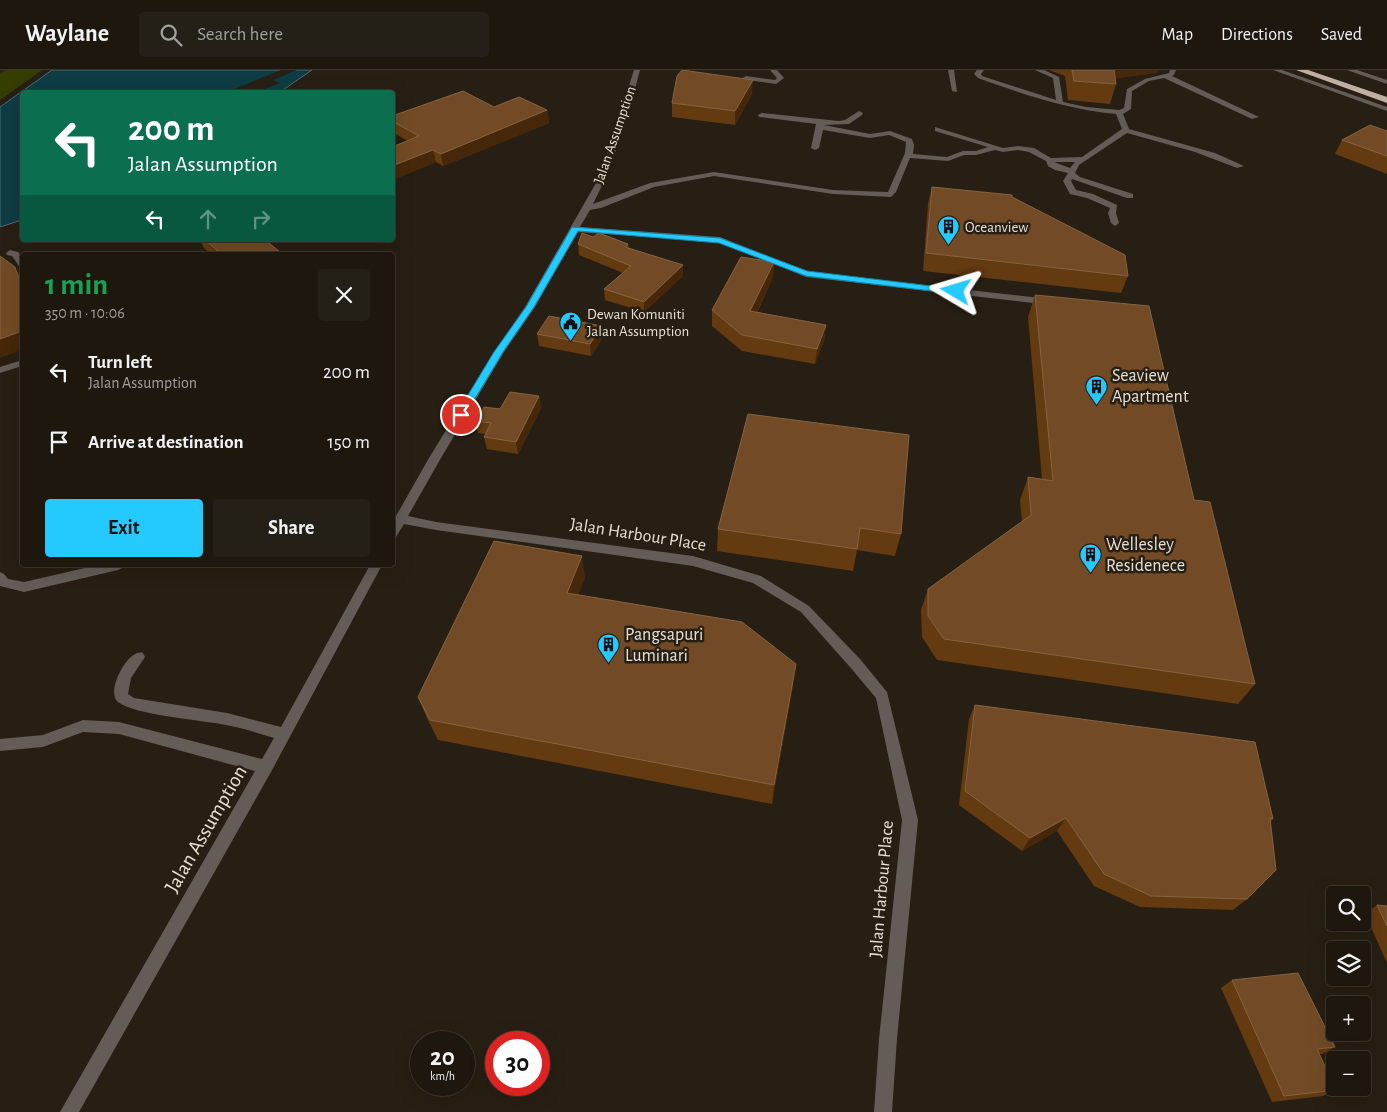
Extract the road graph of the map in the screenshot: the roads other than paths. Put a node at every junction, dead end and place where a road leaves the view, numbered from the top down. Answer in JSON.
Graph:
{"nodes":[{"id":1,"x":637,"y":70,"type":"edge"},
{"id":2,"x":773,"y":70,"type":"edge"},
{"id":3,"x":951,"y":70,"type":"edge"},
{"id":4,"x":980,"y":70,"type":"edge"},
{"id":5,"x":1038,"y":70,"type":"edge"},
{"id":6,"x":1173,"y":70,"type":"edge"},
{"id":7,"x":1276,"y":70,"type":"edge"},
{"id":8,"x":1300,"y":70,"type":"edge"},
{"id":9,"x":1350,"y":70,"type":"edge"},
{"id":10,"x":1337,"y":73,"type":"dead end"},
{"id":11,"x":1166,"y":76,"type":"junction"},
{"id":12,"x":1387,"y":82,"type":"edge"},
{"id":13,"x":734,"y":85,"type":"edge"},
{"id":14,"x":1383,"y":89,"type":"edge"},
{"id":15,"x":955,"y":91,"type":"dead end"},
{"id":16,"x":1387,"y":100,"type":"edge"},
{"id":17,"x":1060,"y":104,"type":"junction"},
{"id":18,"x":1387,"y":109,"type":"edge"},
{"id":19,"x":1119,"y":112,"type":"junction"},
{"id":20,"x":859,"y":113,"type":"dead end"},
{"id":21,"x":762,"y":115,"type":"dead end"},
{"id":22,"x":1255,"y":117,"type":"dead end"},
{"id":23,"x":819,"y":124,"type":"junction"},
{"id":24,"x":938,"y":129,"type":"dead end"},
{"id":25,"x":1126,"y":130,"type":"junction"},
{"id":26,"x":815,"y":148,"type":"dead end"},
{"id":27,"x":994,"y":148,"type":"junction"},
{"id":28,"x":909,"y":156,"type":"junction"},
{"id":29,"x":1082,"y":159,"type":"junction"},
{"id":30,"x":1050,"y":160,"type":"junction"},
{"id":31,"x":1240,"y":166,"type":"dead end"},
{"id":32,"x":1071,"y":172,"type":"junction"},
{"id":33,"x":1130,"y":196,"type":"dead end"},
{"id":34,"x":587,"y":208,"type":"junction"},
{"id":35,"x":1116,"y":222,"type":"dead end"},
{"id":36,"x":575,"y":229,"type":"junction"},
{"id":37,"x":10,"y":253,"type":"dead end"},
{"id":38,"x":20,"y":261,"type":"edge"},
{"id":39,"x":1060,"y":304,"type":"edge"},
{"id":40,"x":20,"y":363,"type":"edge"},
{"id":41,"x":0,"y":370,"type":"edge"},
{"id":42,"x":401,"y":519,"type":"junction"},
{"id":43,"x":395,"y":529,"type":"edge"},
{"id":44,"x":109,"y":567,"type":"edge"},
{"id":45,"x":375,"y":567,"type":"edge"},
{"id":46,"x":0,"y":577,"type":"edge"},
{"id":47,"x":138,"y":657,"type":"dead end"},
{"id":48,"x":284,"y":734,"type":"junction"},
{"id":49,"x":0,"y":745,"type":"edge"},
{"id":50,"x":266,"y":767,"type":"junction"},
{"id":51,"x":69,"y":1112,"type":"edge"},
{"id":52,"x":883,"y":1112,"type":"edge"}],
"edges":[{"from":1,"to":34,"type":"street","name":"Jalan Assumption"},
{"from":2,"to":13,"type":"street"},
{"from":3,"to":15,"type":"street"},
{"from":4,"to":17,"type":"street"},
{"from":5,"to":17,"type":"street"},
{"from":6,"to":11,"type":"street"},
{"from":7,"to":18,"type":"street"},
{"from":8,"to":16,"type":"highway"},
{"from":9,"to":12,"type":"street"},
{"from":10,"to":14,"type":"highway"},
{"from":11,"to":19,"type":"street"},
{"from":11,"to":22,"type":"street"},
{"from":17,"to":19,"type":"street"},
{"from":19,"to":25,"type":"street"},
{"from":20,"to":23,"type":"street"},
{"from":21,"to":23,"type":"street"},
{"from":23,"to":26,"type":"street"},
{"from":23,"to":28,"type":"street"},
{"from":24,"to":27,"type":"street"},
{"from":25,"to":29,"type":"street"},
{"from":25,"to":31,"type":"street"},
{"from":27,"to":28,"type":"street"},
{"from":27,"to":30,"type":"street"},
{"from":28,"to":34,"type":"street"},
{"from":29,"to":30,"type":"street"},
{"from":29,"to":32,"type":"street"},
{"from":30,"to":32,"type":"street"},
{"from":32,"to":33,"type":"street"},
{"from":32,"to":35,"type":"street"},
{"from":34,"to":36,"type":"street","name":"Jalan Assumption"},
{"from":36,"to":39,"type":"street"},
{"from":36,"to":42,"type":"street","name":"Jalan Assumption"},
{"from":37,"to":38,"type":"street"},
{"from":40,"to":41,"type":"street"},
{"from":42,"to":43,"type":"street","name":"Jalan Assumption"},
{"from":42,"to":52,"type":"street","name":"Jalan Harbour Place"},
{"from":44,"to":46,"type":"street"},
{"from":45,"to":48,"type":"street","name":"Jalan Assumption"},
{"from":47,"to":48,"type":"street"},
{"from":48,"to":50,"type":"street","name":"Jalan Assumption"},
{"from":49,"to":50,"type":"street"},
{"from":50,"to":51,"type":"street","name":"Jalan Assumption"}]}
